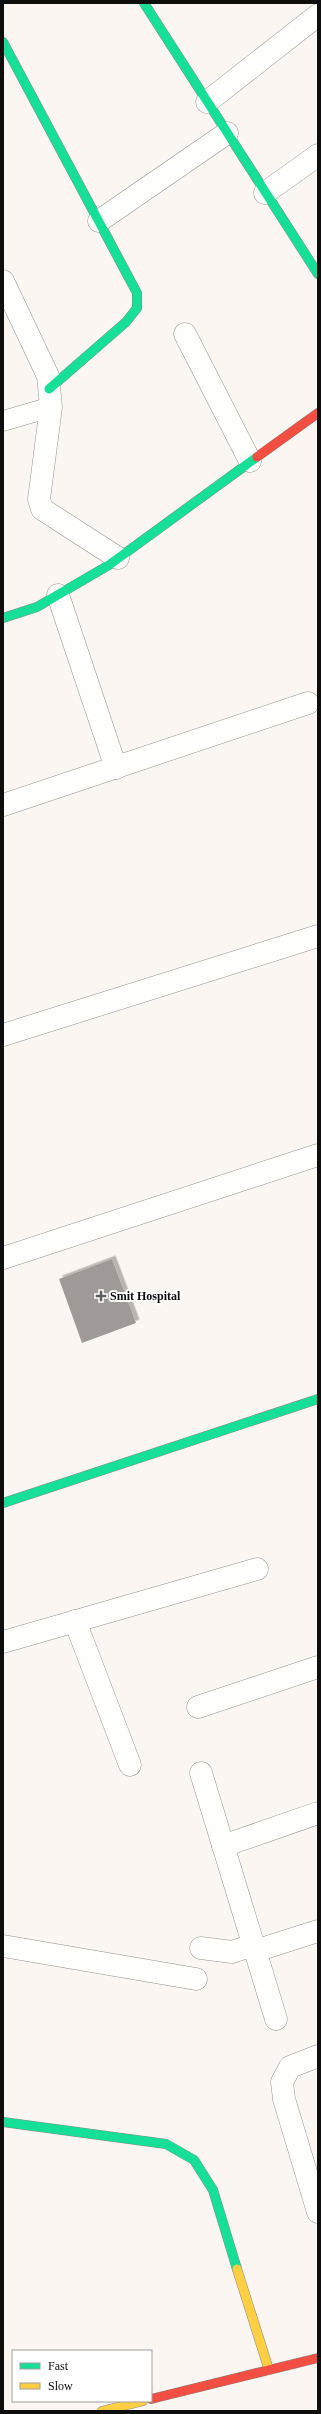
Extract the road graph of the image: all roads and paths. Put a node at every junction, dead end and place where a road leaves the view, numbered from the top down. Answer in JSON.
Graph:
{"nodes":[{"id":1,"x":144,"y":3,"type":"edge"},
{"id":2,"x":318,"y":15,"type":"edge"},
{"id":3,"x":3,"y":42,"type":"edge"},
{"id":4,"x":207,"y":102,"type":"junction"},
{"id":5,"x":227,"y":133,"type":"junction"},
{"id":6,"x":318,"y":155,"type":"edge"},
{"id":7,"x":265,"y":193,"type":"junction"},
{"id":8,"x":98,"y":221,"type":"junction"},
{"id":9,"x":318,"y":274,"type":"edge"},
{"id":10,"x":3,"y":281,"type":"edge"},
{"id":11,"x":185,"y":334,"type":"dead end"},
{"id":12,"x":50,"y":398,"type":"junction"},
{"id":13,"x":318,"y":412,"type":"edge"},
{"id":14,"x":3,"y":421,"type":"edge"},
{"id":15,"x":250,"y":461,"type":"junction"},
{"id":16,"x":118,"y":558,"type":"junction"},
{"id":17,"x":58,"y":595,"type":"junction"},
{"id":18,"x":3,"y":618,"type":"edge"},
{"id":19,"x":308,"y":703,"type":"dead end"},
{"id":20,"x":116,"y":768,"type":"junction"},
{"id":21,"x":3,"y":805,"type":"edge"},
{"id":22,"x":318,"y":936,"type":"edge"},
{"id":23,"x":3,"y":1035,"type":"edge"},
{"id":24,"x":318,"y":1155,"type":"edge"},
{"id":25,"x":3,"y":1258,"type":"edge"},
{"id":26,"x":318,"y":1400,"type":"edge"},
{"id":27,"x":3,"y":1503,"type":"edge"},
{"id":28,"x":257,"y":1569,"type":"dead end"},
{"id":29,"x":75,"y":1621,"type":"junction"},
{"id":30,"x":3,"y":1642,"type":"edge"},
{"id":31,"x":318,"y":1666,"type":"edge"},
{"id":32,"x":198,"y":1707,"type":"dead end"},
{"id":33,"x":130,"y":1766,"type":"dead end"},
{"id":34,"x":201,"y":1773,"type":"dead end"},
{"id":35,"x":318,"y":1813,"type":"edge"},
{"id":36,"x":223,"y":1846,"type":"junction"},
{"id":37,"x":318,"y":1931,"type":"edge"},
{"id":38,"x":3,"y":1946,"type":"edge"},
{"id":39,"x":201,"y":1948,"type":"dead end"},
{"id":40,"x":254,"y":1948,"type":"junction"},
{"id":41,"x":196,"y":1980,"type":"dead end"},
{"id":42,"x":276,"y":2019,"type":"dead end"},
{"id":43,"x":318,"y":2056,"type":"edge"},
{"id":44,"x":3,"y":2122,"type":"edge"},
{"id":45,"x":318,"y":2212,"type":"edge"},
{"id":46,"x":318,"y":2358,"type":"edge"},
{"id":47,"x":269,"y":2370,"type":"junction"},
{"id":48,"x":152,"y":2399,"type":"edge"},
{"id":49,"x":139,"y":2402,"type":"edge"},
{"id":50,"x":102,"y":2411,"type":"edge"}],
"edges":[{"from":1,"to":4,"type":"street"},
{"from":2,"to":4,"type":"street"},
{"from":3,"to":8,"type":"street"},
{"from":4,"to":5,"type":"street"},
{"from":5,"to":7,"type":"street"},
{"from":5,"to":8,"type":"street"},
{"from":6,"to":7,"type":"street"},
{"from":7,"to":9,"type":"street"},
{"from":8,"to":12,"type":"street"},
{"from":10,"to":12,"type":"street"},
{"from":11,"to":15,"type":"street"},
{"from":12,"to":14,"type":"lane"},
{"from":12,"to":16,"type":"street"},
{"from":13,"to":15,"type":"street"},
{"from":15,"to":16,"type":"street"},
{"from":16,"to":17,"type":"street"},
{"from":17,"to":18,"type":"street"},
{"from":17,"to":20,"type":"street"},
{"from":19,"to":20,"type":"street"},
{"from":20,"to":21,"type":"street"},
{"from":22,"to":23,"type":"street"},
{"from":24,"to":25,"type":"street"},
{"from":26,"to":27,"type":"street"},
{"from":28,"to":29,"type":"street"},
{"from":29,"to":30,"type":"street"},
{"from":29,"to":33,"type":"street"},
{"from":31,"to":32,"type":"street"},
{"from":34,"to":36,"type":"street"},
{"from":35,"to":36,"type":"street"},
{"from":36,"to":40,"type":"street"},
{"from":37,"to":40,"type":"street"},
{"from":38,"to":41,"type":"street"},
{"from":39,"to":40,"type":"street"},
{"from":40,"to":42,"type":"street"},
{"from":43,"to":45,"type":"street"},
{"from":44,"to":47,"type":"street"},
{"from":46,"to":47,"type":"street"},
{"from":47,"to":48,"type":"street"},
{"from":49,"to":50,"type":"street"}]}
